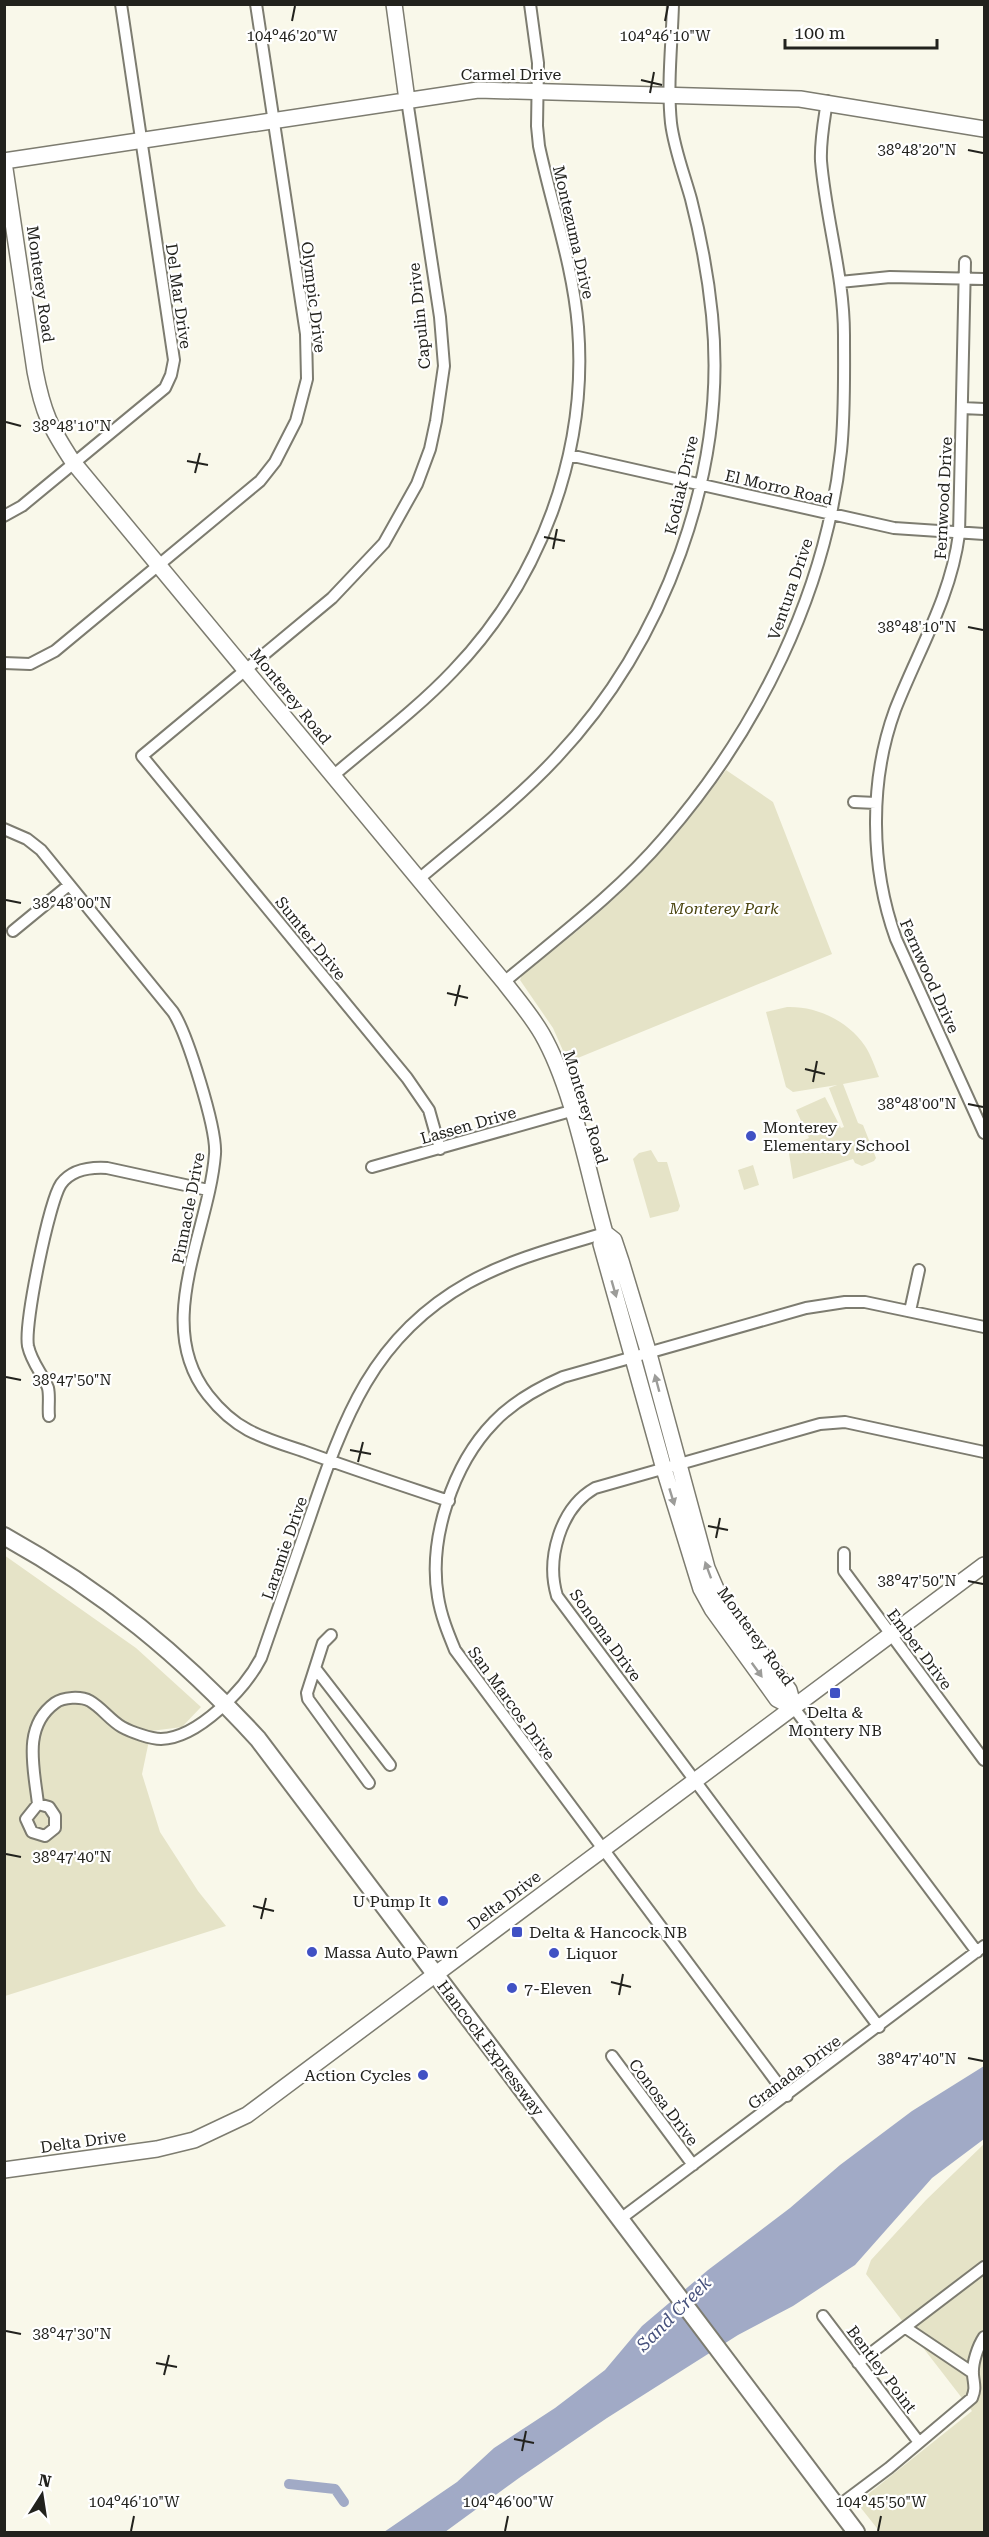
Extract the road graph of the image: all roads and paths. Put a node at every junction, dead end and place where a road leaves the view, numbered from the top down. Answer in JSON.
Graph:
{"nodes":[{"id":1,"x":121,"y":4,"type":"edge"},
{"id":2,"x":256,"y":4,"type":"edge"},
{"id":3,"x":394,"y":4,"type":"edge"},
{"id":4,"x":530,"y":4,"type":"edge"},
{"id":5,"x":674,"y":4,"type":"edge"},
{"id":6,"x":538,"y":92,"type":"junction"},
{"id":7,"x":671,"y":96,"type":"junction"},
{"id":8,"x":407,"y":100,"type":"junction"},
{"id":9,"x":827,"y":101,"type":"junction"},
{"id":10,"x":273,"y":120,"type":"junction"},
{"id":11,"x":984,"y":129,"type":"edge"},
{"id":12,"x":141,"y":139,"type":"junction"},
{"id":13,"x":4,"y":161,"type":"edge"},
{"id":14,"x":965,"y":262,"type":"dead end"},
{"id":15,"x":965,"y":279,"type":"junction"},
{"id":16,"x":984,"y":279,"type":"edge"},
{"id":17,"x":840,"y":282,"type":"junction"},
{"id":18,"x":962,"y":408,"type":"junction"},
{"id":19,"x":984,"y":409,"type":"edge"},
{"id":20,"x":569,"y":455,"type":"junction"},
{"id":21,"x":74,"y":462,"type":"junction"},
{"id":22,"x":700,"y":484,"type":"junction"},
{"id":23,"x":830,"y":513,"type":"junction"},
{"id":24,"x":4,"y":516,"type":"edge"},
{"id":25,"x":959,"y":534,"type":"junction"},
{"id":26,"x":984,"y":534,"type":"edge"},
{"id":27,"x":160,"y":565,"type":"junction"},
{"id":28,"x":4,"y":663,"type":"edge"},
{"id":29,"x":246,"y":669,"type":"junction"},
{"id":30,"x":142,"y":756,"type":"joint"},
{"id":31,"x":334,"y":775,"type":"junction"},
{"id":32,"x":854,"y":802,"type":"dead end"},
{"id":33,"x":876,"y":804,"type":"junction"},
{"id":34,"x":4,"y":829,"type":"edge"},
{"id":35,"x":419,"y":879,"type":"junction"},
{"id":36,"x":69,"y":885,"type":"junction"},
{"id":37,"x":13,"y":931,"type":"dead end"},
{"id":38,"x":504,"y":982,"type":"junction"},
{"id":39,"x":571,"y":1111,"type":"junction"},
{"id":40,"x":984,"y":1132,"type":"edge"},
{"id":41,"x":440,"y":1149,"type":"junction"},
{"id":42,"x":372,"y":1167,"type":"dead end"},
{"id":43,"x":208,"y":1190,"type":"junction"},
{"id":44,"x":605,"y":1233,"type":"junction"},
{"id":45,"x":919,"y":1270,"type":"dead end"},
{"id":46,"x":910,"y":1311,"type":"junction"},
{"id":47,"x":984,"y":1327,"type":"edge"},
{"id":48,"x":641,"y":1355,"type":"junction"},
{"id":49,"x":48,"y":1416,"type":"dead end"},
{"id":50,"x":984,"y":1452,"type":"edge"},
{"id":51,"x":329,"y":1461,"type":"junction"},
{"id":52,"x":679,"y":1465,"type":"junction"},
{"id":53,"x":664,"y":1469,"type":"junction"},
{"id":54,"x":449,"y":1501,"type":"junction"},
{"id":55,"x":4,"y":1536,"type":"edge"},
{"id":56,"x":844,"y":1553,"type":"dead end"},
{"id":57,"x":984,"y":1565,"type":"edge"},
{"id":58,"x":891,"y":1634,"type":"junction"},
{"id":59,"x":331,"y":1635,"type":"dead end"},
{"id":60,"x":315,"y":1668,"type":"junction"},
{"id":61,"x":225,"y":1703,"type":"junction"},
{"id":62,"x":794,"y":1708,"type":"junction"},
{"id":63,"x":984,"y":1760,"type":"edge"},
{"id":64,"x":390,"y":1765,"type":"dead end"},
{"id":65,"x":695,"y":1780,"type":"junction"},
{"id":66,"x":369,"y":1783,"type":"dead end"},
{"id":67,"x":38,"y":1804,"type":"dead end"},
{"id":68,"x":602,"y":1849,"type":"junction"},
{"id":69,"x":981,"y":1949,"type":"edge"},
{"id":70,"x":435,"y":1976,"type":"junction"},
{"id":71,"x":879,"y":2027,"type":"junction"},
{"id":72,"x":612,"y":2056,"type":"dead end"},
{"id":73,"x":787,"y":2096,"type":"junction"},
{"id":74,"x":693,"y":2165,"type":"junction"},
{"id":75,"x":4,"y":2170,"type":"edge"},
{"id":76,"x":619,"y":2220,"type":"junction"},
{"id":77,"x":984,"y":2267,"type":"edge"},
{"id":78,"x":823,"y":2316,"type":"dead end"},
{"id":79,"x":906,"y":2328,"type":"junction"},
{"id":80,"x":984,"y":2337,"type":"edge"},
{"id":81,"x":858,"y":2363,"type":"junction"},
{"id":82,"x":973,"y":2373,"type":"junction"},
{"id":83,"x":918,"y":2441,"type":"junction"},
{"id":84,"x":837,"y":2507,"type":"junction"},
{"id":85,"x":856,"y":2532,"type":"edge"}],
"edges":[{"from":1,"to":12,"type":"street","name":"Del Mar Drive"},
{"from":2,"to":10,"type":"street","name":"Olympic Drive"},
{"from":3,"to":8,"type":"street","name":"Capulin Drive"},
{"from":4,"to":6,"type":"street","name":"Montezuma Drive"},
{"from":5,"to":7,"type":"street","name":"Kodiak Drive"},
{"from":6,"to":7,"type":"street","name":"Carmel Drive"},
{"from":6,"to":8,"type":"street","name":"Carmel Drive"},
{"from":6,"to":20,"type":"street","name":"Montezuma Drive"},
{"from":7,"to":9,"type":"street","name":"Carmel Drive"},
{"from":7,"to":22,"type":"street","name":"Kodiak Drive"},
{"from":8,"to":10,"type":"street","name":"Carmel Drive"},
{"from":8,"to":29,"type":"street","name":"Capulin Drive"},
{"from":9,"to":11,"type":"street","name":"Carmel Drive"},
{"from":9,"to":17,"type":"street","name":"Ventura Drive"},
{"from":10,"to":12,"type":"street","name":"Carmel Drive"},
{"from":10,"to":27,"type":"street","name":"Olympic Drive"},
{"from":12,"to":13,"type":"street","name":"Carmel Drive"},
{"from":12,"to":21,"type":"street","name":"Del Mar Drive"},
{"from":13,"to":21,"type":"street","name":"Monterey Road"},
{"from":14,"to":15,"type":"street","name":"Fernwood Drive"},
{"from":15,"to":16,"type":"street"},
{"from":15,"to":17,"type":"street"},
{"from":15,"to":18,"type":"street","name":"Fernwood Drive"},
{"from":17,"to":23,"type":"street","name":"Ventura Drive"},
{"from":18,"to":19,"type":"street"},
{"from":18,"to":25,"type":"street","name":"Fernwood Drive"},
{"from":20,"to":22,"type":"street","name":"El Morro Road"},
{"from":20,"to":31,"type":"street","name":"Montezuma Drive"},
{"from":21,"to":24,"type":"street","name":"Del Mar Drive"},
{"from":21,"to":27,"type":"street","name":"Monterey Road"},
{"from":22,"to":23,"type":"street","name":"El Morro Road"},
{"from":22,"to":35,"type":"street","name":"Kodiak Drive"},
{"from":23,"to":25,"type":"street","name":"El Morro Road"},
{"from":23,"to":38,"type":"street","name":"Ventura Drive"},
{"from":25,"to":26,"type":"street","name":"El Morro Road"},
{"from":25,"to":33,"type":"street","name":"Fernwood Drive"},
{"from":27,"to":28,"type":"street","name":"Olympic Drive"},
{"from":27,"to":29,"type":"street","name":"Monterey Road"},
{"from":29,"to":30,"type":"street","name":"Capulin Drive"},
{"from":29,"to":31,"type":"street","name":"Monterey Road"},
{"from":30,"to":41,"type":"street","name":"Sumter Drive"},
{"from":31,"to":35,"type":"street","name":"Monterey Road"},
{"from":32,"to":33,"type":"street"},
{"from":33,"to":40,"type":"street","name":"Fernwood Drive"},
{"from":34,"to":36,"type":"street","name":"Pinnacle Drive"},
{"from":35,"to":38,"type":"street","name":"Monterey Road"},
{"from":36,"to":37,"type":"street"},
{"from":36,"to":43,"type":"street","name":"Pinnacle Drive"},
{"from":38,"to":39,"type":"street","name":"Monterey Road"},
{"from":39,"to":41,"type":"street","name":"Lassen Drive"},
{"from":39,"to":44,"type":"street","name":"Monterey Road"},
{"from":41,"to":42,"type":"street","name":"Lassen Drive"},
{"from":43,"to":49,"type":"street"},
{"from":43,"to":51,"type":"street","name":"Pinnacle Drive"},
{"from":44,"to":48,"type":"street","name":"Monterey Road"},
{"from":44,"to":51,"type":"street","name":"Laramie Drive"},
{"from":45,"to":46,"type":"street"},
{"from":46,"to":47,"type":"street","name":"San Marcos Drive"},
{"from":46,"to":48,"type":"street","name":"San Marcos Drive"},
{"from":52,"to":48,"type":"street","name":"Monterey Road","one_way":true},
{"from":48,"to":53,"type":"street","name":"Monterey Road"},
{"from":48,"to":54,"type":"street","name":"San Marcos Drive"},
{"from":50,"to":52,"type":"street","name":"Sonoma Drive"},
{"from":51,"to":54,"type":"street","name":"Pinnacle Drive"},
{"from":51,"to":61,"type":"street","name":"Laramie Drive"},
{"from":52,"to":53,"type":"street","name":"Sonoma Drive"},
{"from":62,"to":52,"type":"street","name":"Monterey Road","one_way":true},
{"from":53,"to":62,"type":"street","name":"Monterey Road","one_way":true},
{"from":53,"to":65,"type":"street","name":"Sonoma Drive"},
{"from":54,"to":68,"type":"street","name":"San Marcos Drive"},
{"from":55,"to":61,"type":"main road","name":"Hancock Expressway"},
{"from":56,"to":58,"type":"street","name":"Ember Drive"},
{"from":57,"to":58,"type":"street","name":"Delta Drive"},
{"from":58,"to":62,"type":"street","name":"Delta Drive"},
{"from":58,"to":63,"type":"street","name":"Ember Drive"},
{"from":59,"to":60,"type":"street"},
{"from":60,"to":64,"type":"street"},
{"from":60,"to":66,"type":"street"},
{"from":61,"to":67,"type":"street","name":"Laramie Drive"},
{"from":61,"to":70,"type":"main road","name":"Hancock Expressway"},
{"from":62,"to":65,"type":"street","name":"Delta Drive"},
{"from":62,"to":69,"type":"street","name":"Monterey Road"},
{"from":65,"to":68,"type":"street","name":"Delta Drive"},
{"from":65,"to":71,"type":"street","name":"Sonoma Drive"},
{"from":68,"to":70,"type":"street","name":"Delta Drive"},
{"from":68,"to":73,"type":"street","name":"San Marcos Drive"},
{"from":69,"to":71,"type":"street","name":"Granada Drive"},
{"from":70,"to":75,"type":"street","name":"Delta Drive"},
{"from":70,"to":76,"type":"main road","name":"Hancock Expressway"},
{"from":71,"to":73,"type":"street","name":"Granada Drive"},
{"from":72,"to":74,"type":"street","name":"Conosa Drive"},
{"from":73,"to":74,"type":"street","name":"Granada Drive"},
{"from":74,"to":76,"type":"street","name":"Granada Drive"},
{"from":76,"to":84,"type":"main road","name":"Hancock Expressway"},
{"from":77,"to":79,"type":"street"},
{"from":78,"to":81,"type":"street","name":"Bentley Point"},
{"from":79,"to":81,"type":"street"},
{"from":79,"to":82,"type":"street"},
{"from":80,"to":82,"type":"street"},
{"from":81,"to":83,"type":"street","name":"Bentley Point"},
{"from":82,"to":83,"type":"street"},
{"from":83,"to":84,"type":"street"},
{"from":84,"to":85,"type":"main road","name":"Hancock Expressway"}]}
